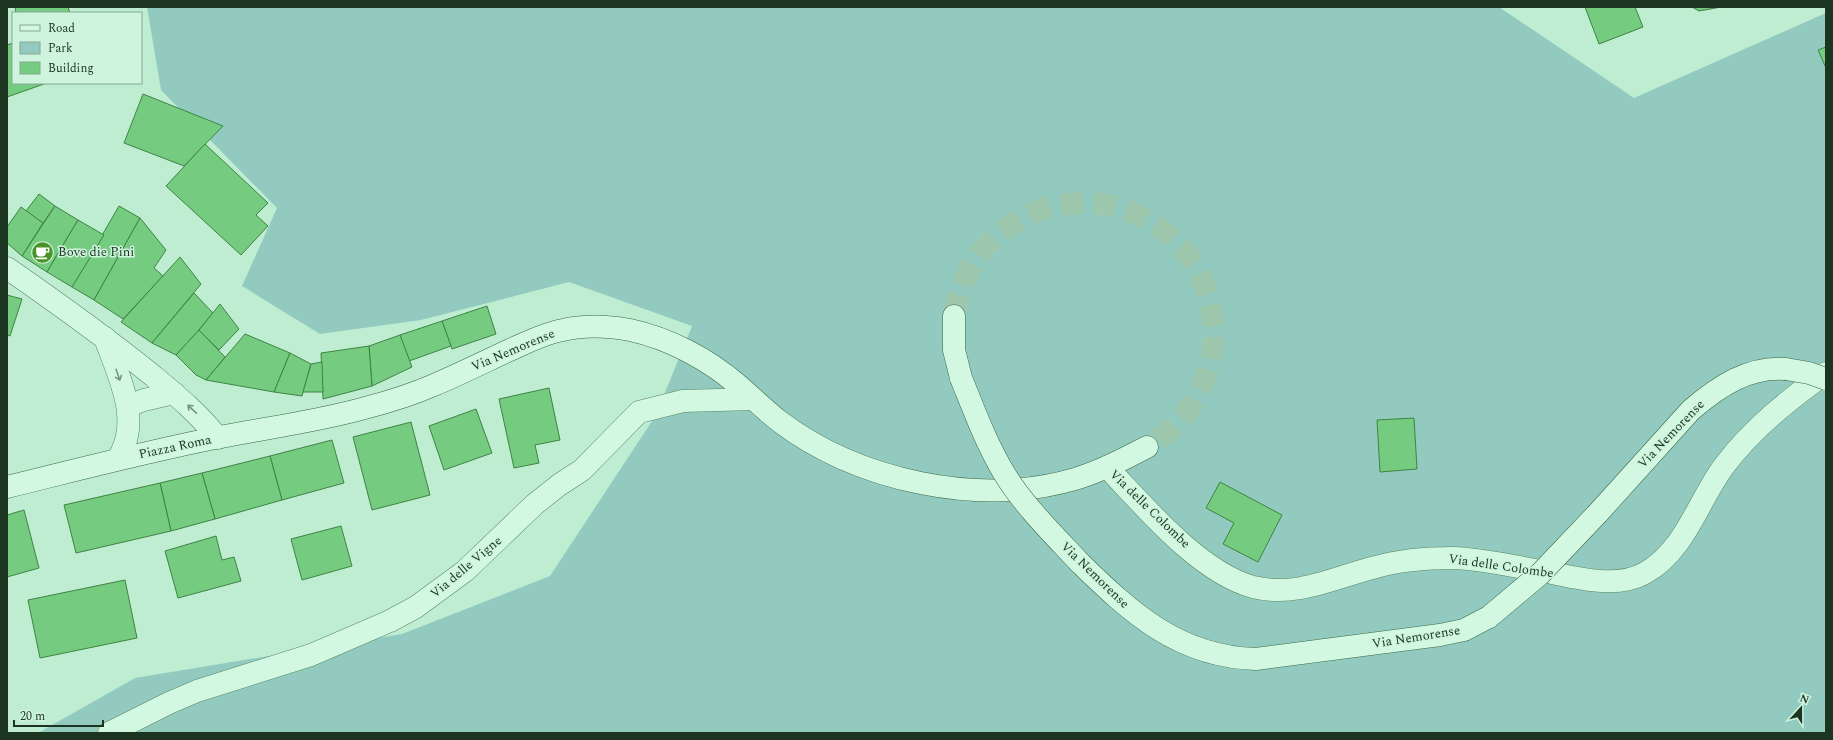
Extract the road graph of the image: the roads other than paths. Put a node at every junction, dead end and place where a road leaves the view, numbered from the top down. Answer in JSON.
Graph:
{"nodes":[{"id":1,"x":7,"y":268,"type":"edge"},
{"id":2,"x":953,"y":326,"type":"tunnel mouth"},
{"id":3,"x":105,"y":338,"type":"junction"},
{"id":4,"x":1826,"y":373,"type":"edge"},
{"id":5,"x":1826,"y":379,"type":"edge"},
{"id":6,"x":174,"y":393,"type":"junction"},
{"id":7,"x":753,"y":399,"type":"junction"},
{"id":8,"x":128,"y":406,"type":"junction"},
{"id":9,"x":218,"y":438,"type":"junction"},
{"id":10,"x":1147,"y":447,"type":"tunnel mouth"},
{"id":11,"x":118,"y":459,"type":"junction"},
{"id":12,"x":1107,"y":467,"type":"junction"},
{"id":13,"x":7,"y":487,"type":"edge"},
{"id":14,"x":109,"y":733,"type":"edge"}],
"edges":[{"from":1,"to":3,"type":"main road"},
{"from":2,"to":5,"type":"main road","name":"Via Nemorense","bridge":true},
{"from":3,"to":6,"type":"main road","name":"Piazza Roma"},
{"from":3,"to":8,"type":"main road","name":"Piazza Roma","one_way":true},
{"from":4,"to":12,"type":"main road","name":"Via delle Colombe"},
{"from":6,"to":8,"type":"main road"},
{"from":9,"to":6,"type":"main road","name":"Piazza Roma","one_way":true},
{"from":7,"to":9,"type":"main road","name":"Via Nemorense"},
{"from":7,"to":12,"type":"main road","name":"Via Nemorense"},
{"from":7,"to":14,"type":"main road","name":"Via delle Vigne"},
{"from":8,"to":11,"type":"main road","name":"Piazza Roma"},
{"from":9,"to":11,"type":"main road","name":"Piazza Roma"},
{"from":10,"to":12,"type":"main road","name":"Via Nemorense"},
{"from":11,"to":13,"type":"main road","name":"Piazza Roma"}]}
